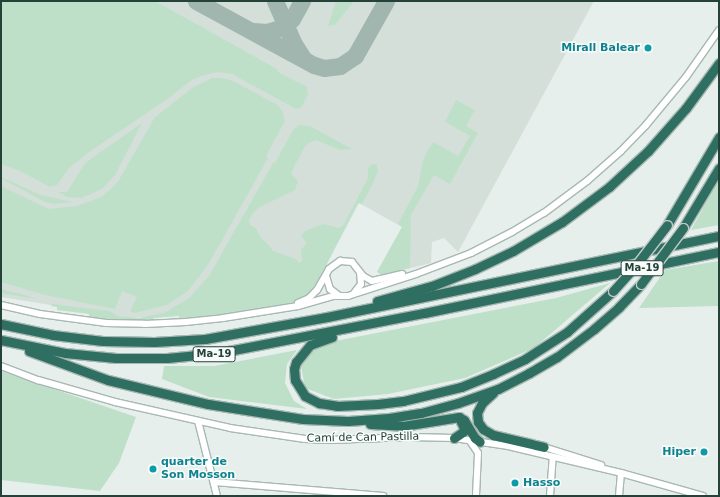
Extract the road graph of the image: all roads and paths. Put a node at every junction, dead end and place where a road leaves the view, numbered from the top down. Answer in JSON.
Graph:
{"nodes":[{"id":1,"x":719,"y":30,"type":"edge"},
{"id":2,"x":719,"y":63,"type":"edge"},
{"id":3,"x":719,"y":137,"type":"edge"},
{"id":4,"x":719,"y":168,"type":"edge"},
{"id":5,"x":719,"y":230,"type":"edge"},
{"id":6,"x":719,"y":236,"type":"edge"},
{"id":7,"x":696,"y":241,"type":"junction"},
{"id":8,"x":719,"y":252,"type":"edge"},
{"id":9,"x":434,"y":267,"type":"junction"},
{"id":10,"x":360,"y":271,"type":"junction"},
{"id":11,"x":326,"y":276,"type":"junction"},
{"id":12,"x":352,"y":294,"type":"junction"},
{"id":13,"x":341,"y":296,"type":"junction"},
{"id":14,"x":1,"y":305,"type":"edge"},
{"id":15,"x":282,"y":308,"type":"junction"},
{"id":16,"x":424,"y":313,"type":"junction"},
{"id":17,"x":327,"y":317,"type":"junction"},
{"id":18,"x":1,"y":324,"type":"edge"},
{"id":19,"x":1,"y":340,"type":"edge"},
{"id":20,"x":1,"y":366,"type":"edge"},
{"id":21,"x":498,"y":388,"type":"junction"},
{"id":22,"x":453,"y":417,"type":"junction"},
{"id":23,"x":198,"y":421,"type":"junction"},
{"id":24,"x":348,"y":421,"type":"junction"},
{"id":25,"x":454,"y":438,"type":"junction"},
{"id":26,"x":480,"y":442,"type":"junction"},
{"id":27,"x":544,"y":447,"type":"joint"},
{"id":28,"x":478,"y":452,"type":"junction"},
{"id":29,"x":553,"y":457,"type":"junction"},
{"id":30,"x":621,"y":473,"type":"junction"},
{"id":31,"x":214,"y":482,"type":"junction"},
{"id":32,"x":683,"y":493,"type":"edge"},
{"id":33,"x":340,"y":494,"type":"edge"},
{"id":34,"x":218,"y":496,"type":"edge"},
{"id":35,"x":383,"y":496,"type":"edge"},
{"id":36,"x":476,"y":496,"type":"edge"},
{"id":37,"x":550,"y":496,"type":"edge"},
{"id":38,"x":619,"y":496,"type":"edge"},
{"id":39,"x":703,"y":496,"type":"edge"}],
"edges":[{"from":1,"to":9,"type":"street"},
{"from":2,"to":17,"type":"highway"},
{"from":3,"to":16,"type":"highway","bridge":true},
{"from":4,"to":21,"type":"highway","bridge":true},
{"from":5,"to":7,"type":"highway"},
{"from":6,"to":7,"type":"highway","number":"Ma-19"},
{"from":7,"to":17,"type":"highway","number":"Ma-19"},
{"from":8,"to":16,"type":"highway","number":"Ma-19"},
{"from":9,"to":10,"type":"street"},
{"from":9,"to":12,"type":"street"},
{"from":10,"to":11,"type":"street"},
{"from":10,"to":12,"type":"street"},
{"from":11,"to":13,"type":"street"},
{"from":11,"to":15,"type":"street"},
{"from":12,"to":13,"type":"street"},
{"from":13,"to":15,"type":"street"},
{"from":14,"to":15,"type":"street"},
{"from":16,"to":19,"type":"highway","number":"Ma-19"},
{"from":17,"to":18,"type":"highway","number":"Ma-19"},
{"from":19,"to":24,"type":"highway"},
{"from":20,"to":23,"type":"street","name":"Camí de Can Pastilla"},
{"from":21,"to":24,"type":"highway"},
{"from":21,"to":27,"type":"highway"},
{"from":22,"to":24,"type":"highway"},
{"from":22,"to":25,"type":"highway"},
{"from":22,"to":26,"type":"highway"},
{"from":23,"to":25,"type":"street","name":"Camí de Can Pastilla"},
{"from":23,"to":31,"type":"street"},
{"from":25,"to":26,"type":"street","name":"Camí de Can Pastilla"},
{"from":26,"to":28,"type":"street"},
{"from":26,"to":28,"type":"street"},
{"from":26,"to":29,"type":"street","name":"Camí de Can Pastilla"},
{"from":27,"to":30,"type":"street"},
{"from":28,"to":36,"type":"street"},
{"from":29,"to":30,"type":"street","name":"Camí de Can Pastilla"},
{"from":29,"to":37,"type":"street"},
{"from":30,"to":32,"type":"street","name":"Camí de Can Pastilla"},
{"from":30,"to":38,"type":"street"},
{"from":31,"to":33,"type":"street"},
{"from":31,"to":34,"type":"street"},
{"from":32,"to":39,"type":"street","name":"Camí de Can Pastilla"},
{"from":33,"to":35,"type":"street"}]}
